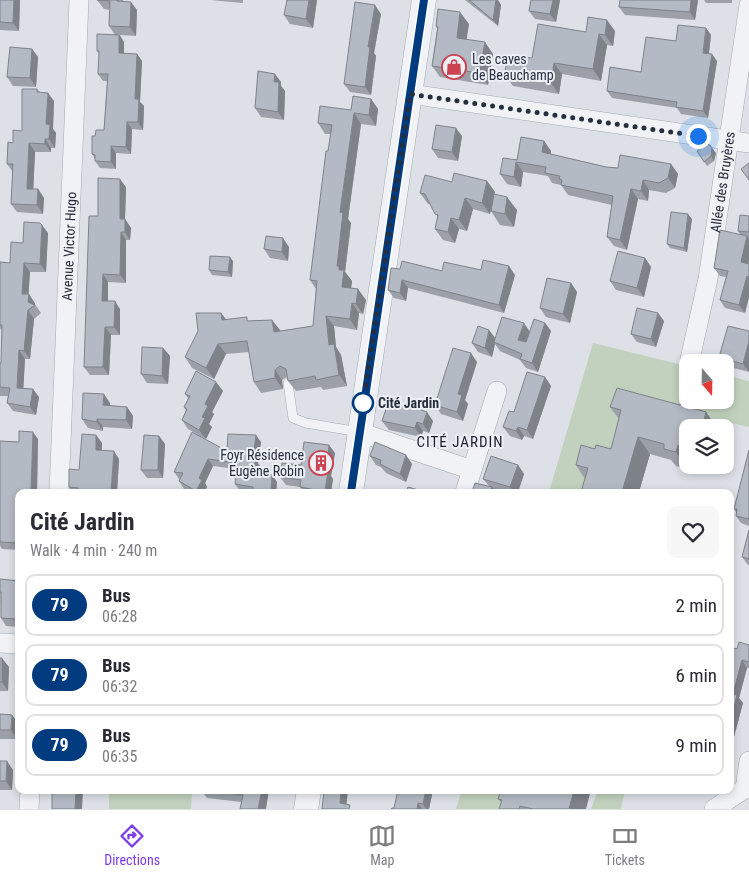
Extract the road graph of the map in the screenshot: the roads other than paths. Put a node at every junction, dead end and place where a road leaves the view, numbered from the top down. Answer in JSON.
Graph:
{"nodes":[{"id":1,"x":79,"y":0,"type":"edge"},
{"id":2,"x":424,"y":0,"type":"edge"},
{"id":3,"x":749,"y":4,"type":"edge"},
{"id":4,"x":410,"y":94,"type":"junction"},
{"id":5,"x":728,"y":140,"type":"junction"},
{"id":6,"x":749,"y":143,"type":"edge"},
{"id":7,"x":691,"y":354,"type":"edge"},
{"id":8,"x":288,"y":383,"type":"edge"},
{"id":9,"x":497,"y":391,"type":"dead end"},
{"id":10,"x":359,"y":432,"type":"junction"},
{"id":11,"x":472,"y":470,"type":"junction"},
{"id":12,"x":59,"y":489,"type":"edge"},
{"id":13,"x":351,"y":489,"type":"edge"},
{"id":14,"x":466,"y":489,"type":"edge"},
{"id":15,"x":0,"y":643,"type":"edge"},
{"id":16,"x":15,"y":644,"type":"edge"},
{"id":17,"x":749,"y":761,"type":"edge"},
{"id":18,"x":747,"y":787,"type":"edge"},
{"id":19,"x":30,"y":794,"type":"edge"},
{"id":20,"x":308,"y":794,"type":"edge"},
{"id":21,"x":29,"y":809,"type":"edge"},
{"id":22,"x":306,"y":809,"type":"edge"},
{"id":23,"x":714,"y":809,"type":"edge"}],
"edges":[{"from":1,"to":12,"type":"street","name":"Avenue Victor Hugo"},
{"from":2,"to":4,"type":"street"},
{"from":3,"to":5,"type":"street","name":"Allée des Bruyères"},
{"from":4,"to":5,"type":"street"},
{"from":4,"to":10,"type":"street"},
{"from":5,"to":6,"type":"street"},
{"from":5,"to":7,"type":"street","name":"Allée des Bruyères"},
{"from":8,"to":10,"type":"lane"},
{"from":9,"to":11,"type":"street"},
{"from":10,"to":11,"type":"street"},
{"from":10,"to":13,"type":"street"},
{"from":11,"to":14,"type":"street"},
{"from":15,"to":16,"type":"street"},
{"from":17,"to":18,"type":"street"},
{"from":18,"to":23,"type":"street"},
{"from":19,"to":21,"type":"street"},
{"from":20,"to":22,"type":"street"}]}
